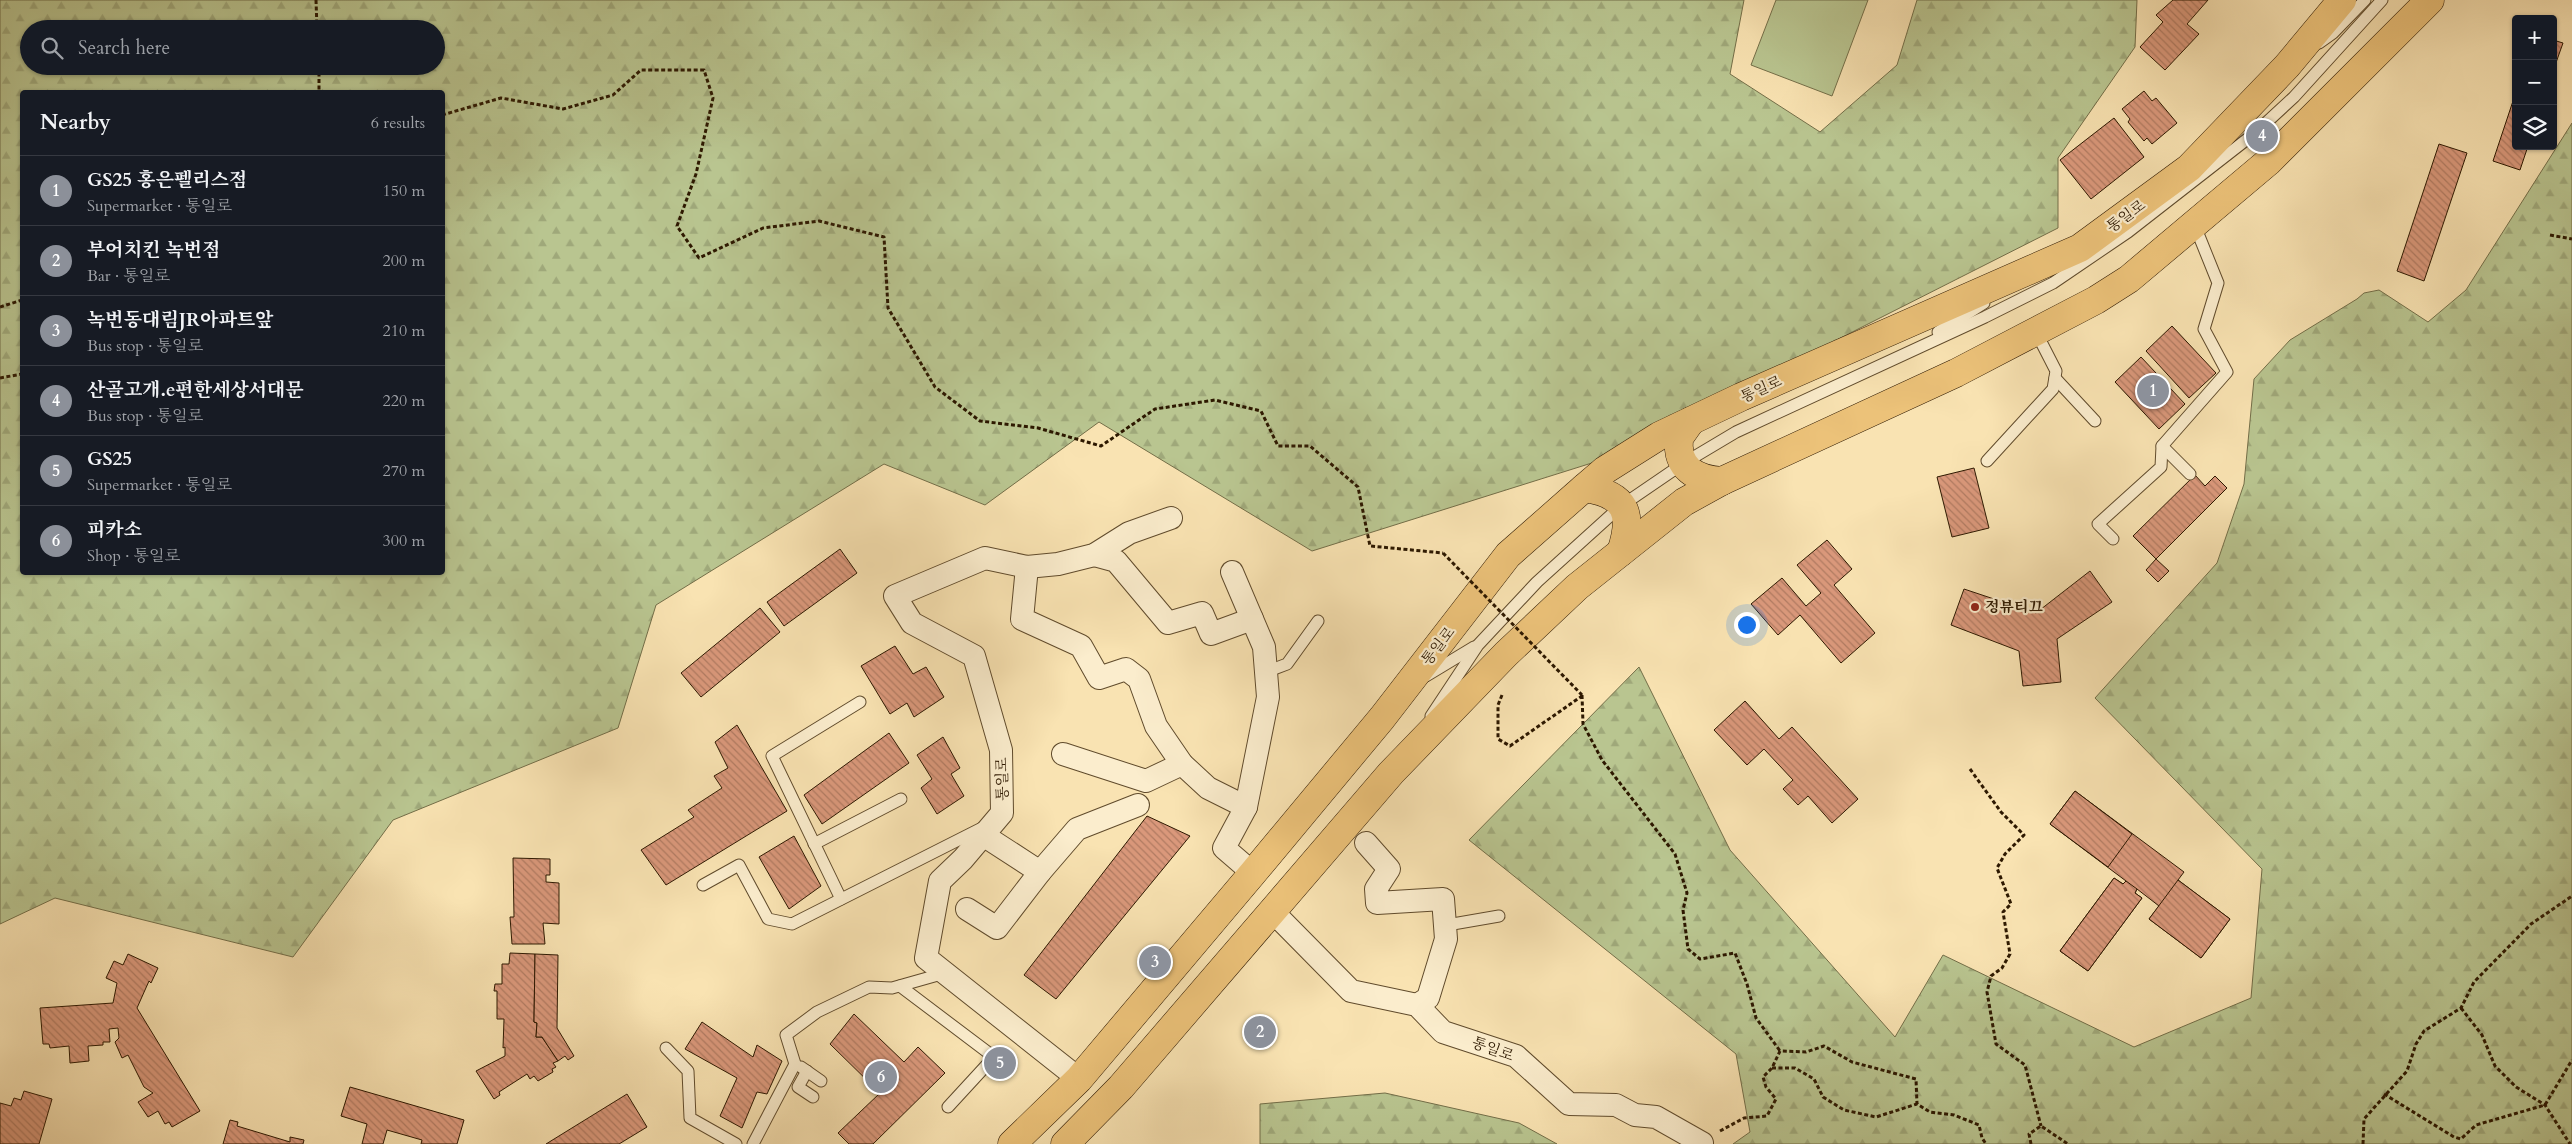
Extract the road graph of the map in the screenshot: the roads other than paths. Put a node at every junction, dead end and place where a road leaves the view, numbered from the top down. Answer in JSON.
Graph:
{"nodes":[{"id":1,"x":2342,"y":0,"type":"edge"},
{"id":2,"x":2365,"y":0,"type":"edge"},
{"id":3,"x":2382,"y":0,"type":"edge"},
{"id":4,"x":2430,"y":0,"type":"edge"},
{"id":5,"x":2287,"y":66,"type":"junction"},
{"id":6,"x":2195,"y":226,"type":"junction"},
{"id":7,"x":2042,"y":265,"type":"junction"},
{"id":8,"x":2036,"y":332,"type":"junction"},
{"id":9,"x":1905,"y":353,"type":"junction"},
{"id":10,"x":2055,"y":378,"type":"junction"},
{"id":11,"x":1691,"y":420,"type":"junction"},
{"id":12,"x":2095,"y":421,"type":"dead end"},
{"id":13,"x":2162,"y":446,"type":"junction"},
{"id":14,"x":1987,"y":462,"type":"dead end"},
{"id":15,"x":1684,"y":463,"type":"junction"},
{"id":16,"x":2190,"y":474,"type":"dead end"},
{"id":17,"x":1722,"y":480,"type":"junction"},
{"id":18,"x":1584,"y":488,"type":"junction"},
{"id":19,"x":1621,"y":506,"type":"junction"},
{"id":20,"x":1171,"y":518,"type":"dead end"},
{"id":21,"x":2113,"y":539,"type":"dead end"},
{"id":22,"x":1621,"y":552,"type":"junction"},
{"id":23,"x":1094,"y":556,"type":"junction"},
{"id":24,"x":1027,"y":567,"type":"junction"},
{"id":25,"x":1232,"y":572,"type":"dead end"},
{"id":26,"x":1252,"y":619,"type":"junction"},
{"id":27,"x":1318,"y":621,"type":"dead end"},
{"id":28,"x":1478,"y":644,"type":"junction"},
{"id":29,"x":1266,"y":672,"type":"junction"},
{"id":30,"x":1405,"y":688,"type":"junction"},
{"id":31,"x":860,"y":702,"type":"dead end"},
{"id":32,"x":1063,"y":754,"type":"dead end"},
{"id":33,"x":1182,"y":764,"type":"junction"},
{"id":34,"x":1391,"y":773,"type":"junction"},
{"id":35,"x":901,"y":800,"type":"dead end"},
{"id":36,"x":1138,"y":805,"type":"dead end"},
{"id":37,"x":1246,"y":807,"type":"junction"},
{"id":38,"x":989,"y":828,"type":"junction"},
{"id":39,"x":1366,"y":843,"type":"dead end"},
{"id":40,"x":814,"y":844,"type":"junction"},
{"id":41,"x":1040,"y":872,"type":"junction"},
{"id":42,"x":1254,"y":873,"type":"junction"},
{"id":43,"x":703,"y":885,"type":"dead end"},
{"id":44,"x":841,"y":899,"type":"junction"},
{"id":45,"x":967,"y":909,"type":"dead end"},
{"id":46,"x":1273,"y":912,"type":"junction"},
{"id":47,"x":1499,"y":916,"type":"dead end"},
{"id":48,"x":1447,"y":925,"type":"junction"},
{"id":49,"x":945,"y":973,"type":"junction"},
{"id":50,"x":900,"y":986,"type":"junction"},
{"id":51,"x":1417,"y":1005,"type":"junction"},
{"id":52,"x":666,"y":1048,"type":"dead end"},
{"id":53,"x":795,"y":1064,"type":"junction"},
{"id":54,"x":807,"y":1071,"type":"junction"},
{"id":55,"x":1079,"y":1079,"type":"junction"},
{"id":56,"x":822,"y":1081,"type":"dead end"},
{"id":57,"x":813,"y":1097,"type":"dead end"},
{"id":58,"x":948,"y":1107,"type":"dead end"},
{"id":59,"x":1702,"y":1143,"type":"road end"},
{"id":60,"x":736,"y":1144,"type":"edge"},
{"id":61,"x":753,"y":1144,"type":"edge"},
{"id":62,"x":1012,"y":1144,"type":"edge"},
{"id":63,"x":1066,"y":1144,"type":"edge"}],
"edges":[{"from":1,"to":5,"type":"main road","name":"통일로"},
{"from":2,"to":5,"type":"lane"},
{"from":3,"to":9,"type":"lane"},
{"from":4,"to":6,"type":"main road"},
{"from":5,"to":7,"type":"main road","name":"통일로"},
{"from":6,"to":8,"type":"main road"},
{"from":6,"to":13,"type":"lane"},
{"from":7,"to":9,"type":"lane"},
{"from":7,"to":11,"type":"main road","name":"통일로"},
{"from":8,"to":10,"type":"lane"},
{"from":8,"to":17,"type":"main road"},
{"from":9,"to":15,"type":"lane"},
{"from":10,"to":12,"type":"lane"},
{"from":10,"to":14,"type":"lane"},
{"from":11,"to":15,"type":"main road"},
{"from":11,"to":18,"type":"main road","name":"통일로"},
{"from":13,"to":16,"type":"lane"},
{"from":13,"to":21,"type":"lane"},
{"from":15,"to":17,"type":"main road"},
{"from":15,"to":19,"type":"lane"},
{"from":17,"to":22,"type":"main road"},
{"from":18,"to":19,"type":"main road"},
{"from":18,"to":30,"type":"main road","name":"통일로"},
{"from":19,"to":22,"type":"main road"},
{"from":19,"to":28,"type":"lane"},
{"from":20,"to":23,"type":"street","name":"통일로"},
{"from":22,"to":34,"type":"main road"},
{"from":23,"to":24,"type":"street","name":"통일로"},
{"from":23,"to":26,"type":"street","name":"통일로"},
{"from":24,"to":33,"type":"street"},
{"from":24,"to":38,"type":"street","name":"통일로"},
{"from":25,"to":26,"type":"street"},
{"from":26,"to":29,"type":"street"},
{"from":27,"to":29,"type":"lane"},
{"from":28,"to":30,"type":"lane"},
{"from":28,"to":34,"type":"lane"},
{"from":29,"to":37,"type":"street"},
{"from":30,"to":42,"type":"main road","name":"통일로"},
{"from":31,"to":40,"type":"lane"},
{"from":32,"to":33,"type":"street"},
{"from":33,"to":37,"type":"street"},
{"from":34,"to":46,"type":"main road"},
{"from":35,"to":40,"type":"lane"},
{"from":36,"to":41,"type":"street"},
{"from":37,"to":42,"type":"street"},
{"from":38,"to":41,"type":"street"},
{"from":38,"to":44,"type":"lane"},
{"from":38,"to":49,"type":"street","name":"통일로"},
{"from":39,"to":48,"type":"street"},
{"from":40,"to":44,"type":"lane"},
{"from":41,"to":45,"type":"street"},
{"from":42,"to":55,"type":"main road","name":"통일로"},
{"from":43,"to":44,"type":"lane"},
{"from":46,"to":51,"type":"street"},
{"from":46,"to":63,"type":"main road"},
{"from":47,"to":48,"type":"lane"},
{"from":48,"to":51,"type":"street"},
{"from":49,"to":50,"type":"lane"},
{"from":49,"to":55,"type":"street","name":"통일로"},
{"from":50,"to":53,"type":"lane"},
{"from":50,"to":58,"type":"lane"},
{"from":51,"to":59,"type":"street","name":"통일로"},
{"from":52,"to":60,"type":"lane"},
{"from":53,"to":54,"type":"lane"},
{"from":53,"to":61,"type":"lane"},
{"from":54,"to":56,"type":"lane"},
{"from":54,"to":57,"type":"lane"},
{"from":55,"to":62,"type":"main road","name":"통일로"}]}
